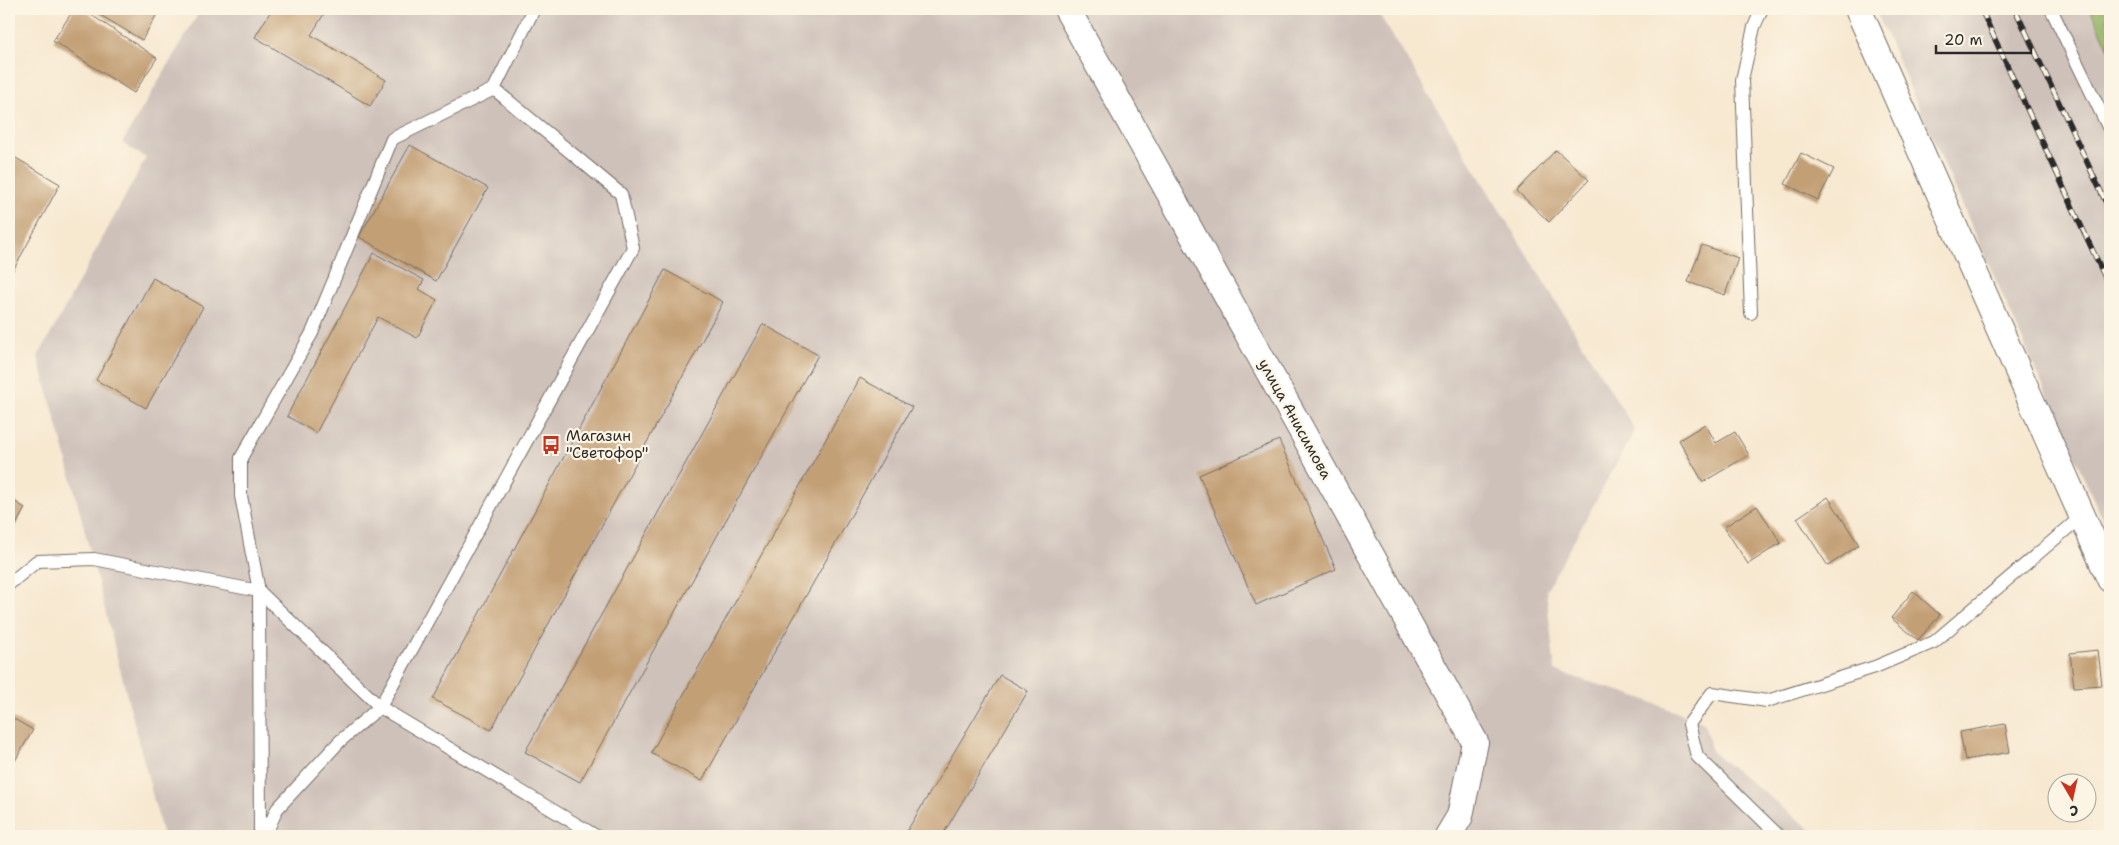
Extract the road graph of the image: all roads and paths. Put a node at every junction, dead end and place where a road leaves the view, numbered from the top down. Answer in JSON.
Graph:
{"nodes":[{"id":1,"x":534,"y":9,"type":"edge"},
{"id":2,"x":1067,"y":9,"type":"edge"},
{"id":3,"x":1762,"y":9,"type":"edge"},
{"id":4,"x":1858,"y":9,"type":"edge"},
{"id":5,"x":2051,"y":9,"type":"edge"},
{"id":6,"x":494,"y":89,"type":"junction"},
{"id":7,"x":2110,"y":131,"type":"edge"},
{"id":8,"x":1751,"y":313,"type":"dead end"},
{"id":9,"x":2082,"y":516,"type":"junction"},
{"id":10,"x":2110,"y":579,"type":"edge"},
{"id":11,"x":9,"y":584,"type":"edge"},
{"id":12,"x":259,"y":591,"type":"junction"},
{"id":13,"x":380,"y":707,"type":"junction"},
{"id":14,"x":260,"y":836,"type":"edge"},
{"id":15,"x":265,"y":836,"type":"edge"},
{"id":16,"x":596,"y":836,"type":"edge"},
{"id":17,"x":1448,"y":836,"type":"edge"},
{"id":18,"x":1779,"y":836,"type":"edge"}],
"edges":[{"from":1,"to":6,"type":"lane"},
{"from":2,"to":17,"type":"street","name":"улица Анисимова"},
{"from":3,"to":8,"type":"lane"},
{"from":4,"to":9,"type":"street"},
{"from":5,"to":7,"type":"lane"},
{"from":6,"to":12,"type":"lane"},
{"from":6,"to":13,"type":"lane"},
{"from":9,"to":10,"type":"street"},
{"from":9,"to":18,"type":"lane"},
{"from":11,"to":12,"type":"lane"},
{"from":12,"to":13,"type":"lane"},
{"from":12,"to":14,"type":"lane"},
{"from":13,"to":15,"type":"lane"},
{"from":13,"to":16,"type":"lane"}]}
